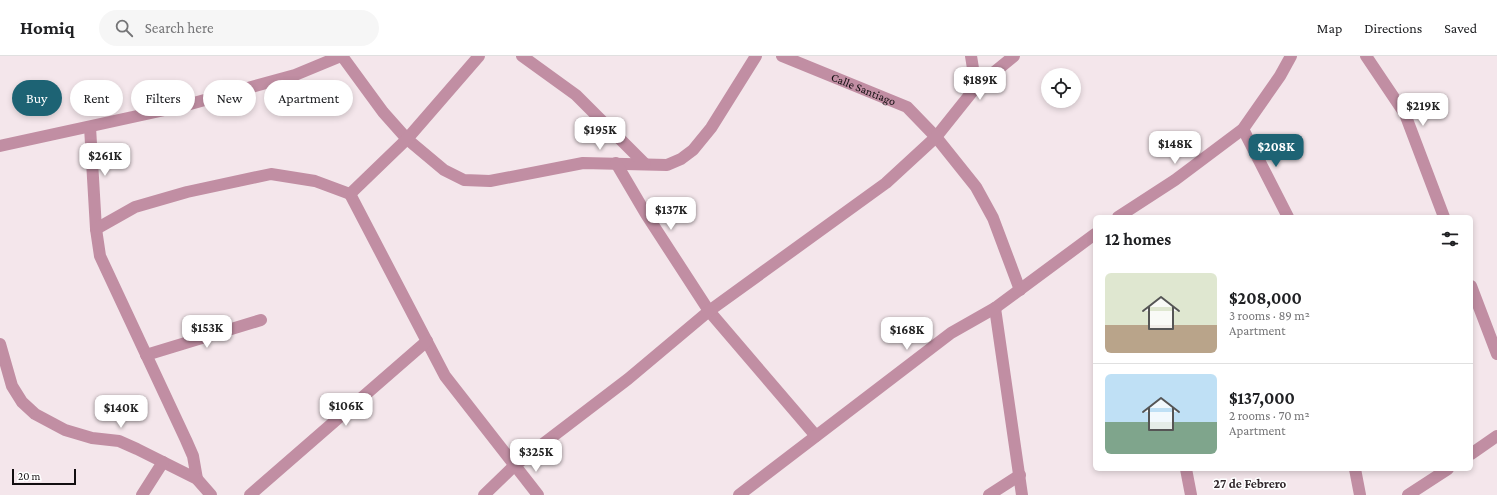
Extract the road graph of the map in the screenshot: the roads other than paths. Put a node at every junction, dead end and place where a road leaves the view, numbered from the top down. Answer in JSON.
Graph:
{"nodes":[{"id":1,"x":342,"y":56,"type":"edge"},
{"id":2,"x":479,"y":56,"type":"edge"},
{"id":3,"x":522,"y":56,"type":"edge"},
{"id":4,"x":756,"y":56,"type":"edge"},
{"id":5,"x":782,"y":56,"type":"edge"},
{"id":6,"x":971,"y":56,"type":"edge"},
{"id":7,"x":1014,"y":56,"type":"edge"},
{"id":8,"x":1291,"y":56,"type":"edge"},
{"id":9,"x":1366,"y":56,"type":"edge"},
{"id":10,"x":976,"y":86,"type":"junction"},
{"id":11,"x":90,"y":127,"type":"junction"},
{"id":12,"x":1243,"y":129,"type":"junction"},
{"id":13,"x":936,"y":137,"type":"junction"},
{"id":14,"x":407,"y":139,"type":"junction"},
{"id":15,"x":0,"y":146,"type":"edge"},
{"id":16,"x":616,"y":163,"type":"junction"},
{"id":17,"x":646,"y":164,"type":"junction"},
{"id":18,"x":350,"y":194,"type":"junction"},
{"id":19,"x":1125,"y":215,"type":"edge"},
{"id":20,"x":1287,"y":215,"type":"edge"},
{"id":21,"x":1443,"y":215,"type":"edge"},
{"id":22,"x":96,"y":229,"type":"junction"},
{"id":23,"x":1093,"y":235,"type":"edge"},
{"id":24,"x":1020,"y":290,"type":"junction"},
{"id":25,"x":1473,"y":291,"type":"edge"},
{"id":26,"x":995,"y":308,"type":"junction"},
{"id":27,"x":709,"y":311,"type":"junction"},
{"id":28,"x":262,"y":320,"type":"dead end"},
{"id":29,"x":427,"y":341,"type":"junction"},
{"id":30,"x":0,"y":344,"type":"edge"},
{"id":31,"x":1497,"y":354,"type":"edge"},
{"id":32,"x":146,"y":355,"type":"junction"},
{"id":33,"x":816,"y":436,"type":"junction"},
{"id":34,"x":1497,"y":436,"type":"edge"},
{"id":35,"x":1473,"y":453,"type":"edge"},
{"id":36,"x":163,"y":462,"type":"junction"},
{"id":37,"x":514,"y":466,"type":"junction"},
{"id":38,"x":1186,"y":471,"type":"edge"},
{"id":39,"x":1355,"y":471,"type":"edge"},
{"id":40,"x":1445,"y":471,"type":"edge"},
{"id":41,"x":1020,"y":475,"type":"junction"},
{"id":42,"x":197,"y":479,"type":"junction"},
{"id":43,"x":746,"y":493,"type":"edge"},
{"id":44,"x":142,"y":495,"type":"edge"},
{"id":45,"x":211,"y":495,"type":"edge"},
{"id":46,"x":250,"y":495,"type":"edge"},
{"id":47,"x":484,"y":495,"type":"edge"},
{"id":48,"x":538,"y":495,"type":"edge"},
{"id":49,"x":989,"y":495,"type":"edge"},
{"id":50,"x":1022,"y":495,"type":"edge"},
{"id":51,"x":1191,"y":495,"type":"edge"},
{"id":52,"x":1360,"y":495,"type":"edge"},
{"id":53,"x":1408,"y":495,"type":"edge"}],
"edges":[{"from":1,"to":11,"type":"street"},
{"from":1,"to":14,"type":"street"},
{"from":2,"to":14,"type":"street"},
{"from":3,"to":17,"type":"street"},
{"from":4,"to":17,"type":"street"},
{"from":5,"to":13,"type":"street","name":"Calle Santiago"},
{"from":6,"to":10,"type":"street"},
{"from":7,"to":10,"type":"street"},
{"from":8,"to":12,"type":"street"},
{"from":9,"to":21,"type":"street"},
{"from":10,"to":13,"type":"street"},
{"from":11,"to":15,"type":"street"},
{"from":11,"to":22,"type":"street"},
{"from":12,"to":19,"type":"street"},
{"from":12,"to":20,"type":"street"},
{"from":13,"to":24,"type":"street","name":"Calle Santiago"},
{"from":13,"to":27,"type":"street"},
{"from":14,"to":16,"type":"street"},
{"from":14,"to":18,"type":"street"},
{"from":16,"to":17,"type":"street"},
{"from":16,"to":27,"type":"street"},
{"from":18,"to":22,"type":"street"},
{"from":18,"to":29,"type":"street"},
{"from":22,"to":32,"type":"street"},
{"from":23,"to":24,"type":"street"},
{"from":24,"to":26,"type":"street"},
{"from":25,"to":31,"type":"street"},
{"from":26,"to":33,"type":"street"},
{"from":26,"to":41,"type":"street"},
{"from":27,"to":33,"type":"street"},
{"from":27,"to":37,"type":"street"},
{"from":28,"to":32,"type":"street"},
{"from":29,"to":37,"type":"street"},
{"from":29,"to":46,"type":"street"},
{"from":30,"to":36,"type":"street"},
{"from":32,"to":42,"type":"street"},
{"from":33,"to":43,"type":"street"},
{"from":34,"to":35,"type":"street"},
{"from":36,"to":42,"type":"street"},
{"from":36,"to":44,"type":"street"},
{"from":37,"to":47,"type":"street"},
{"from":37,"to":48,"type":"street"},
{"from":38,"to":51,"type":"street"},
{"from":39,"to":52,"type":"street"},
{"from":40,"to":53,"type":"street"},
{"from":41,"to":49,"type":"street"},
{"from":41,"to":50,"type":"street"},
{"from":42,"to":45,"type":"street"}]}
